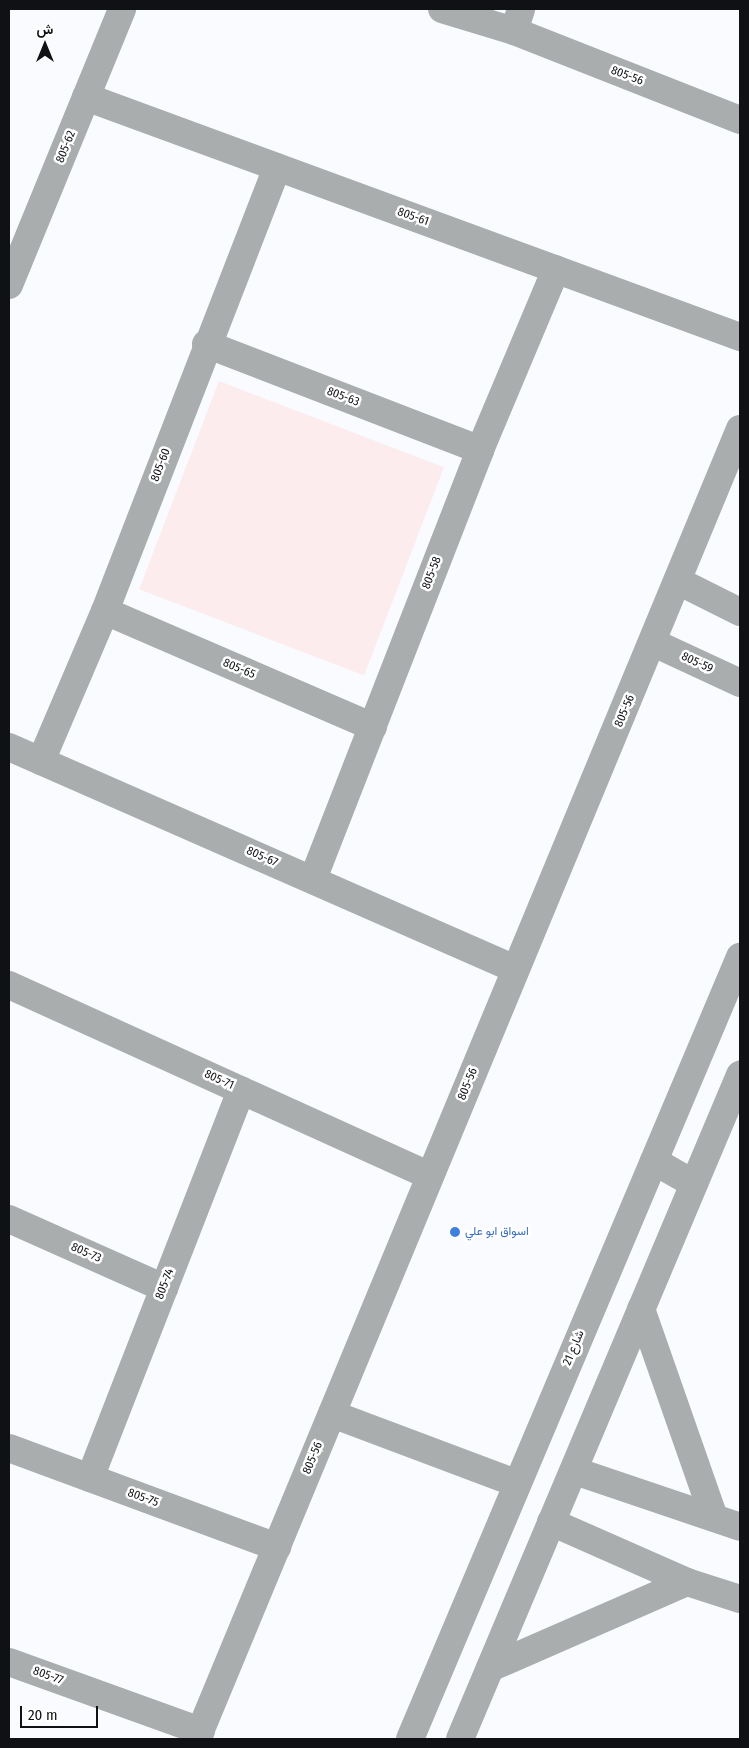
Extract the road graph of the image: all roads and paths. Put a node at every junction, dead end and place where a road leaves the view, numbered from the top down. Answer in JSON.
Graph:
{"nodes":[{"id":1,"x":122,"y":9,"type":"edge"},
{"id":2,"x":442,"y":9,"type":"edge"},
{"id":3,"x":518,"y":20,"type":"edge"},
{"id":4,"x":86,"y":97,"type":"junction"},
{"id":5,"x":740,"y":120,"type":"edge"},
{"id":6,"x":277,"y":167,"type":"junction"},
{"id":7,"x":556,"y":269,"type":"junction"},
{"id":8,"x":9,"y":285,"type":"edge"},
{"id":9,"x":740,"y":336,"type":"edge"},
{"id":10,"x":206,"y":344,"type":"junction"},
{"id":11,"x":740,"y":429,"type":"edge"},
{"id":12,"x":480,"y":450,"type":"junction"},
{"id":13,"x":680,"y":582,"type":"junction"},
{"id":14,"x":105,"y":611,"type":"junction"},
{"id":15,"x":740,"y":612,"type":"edge"},
{"id":16,"x":654,"y":643,"type":"junction"},
{"id":17,"x":740,"y":683,"type":"edge"},
{"id":18,"x":373,"y":727,"type":"junction"},
{"id":19,"x":9,"y":747,"type":"edge"},
{"id":20,"x":41,"y":761,"type":"junction"},
{"id":21,"x":312,"y":880,"type":"junction"},
{"id":22,"x":740,"y":957,"type":"edge"},
{"id":23,"x":515,"y":969,"type":"junction"},
{"id":24,"x":9,"y":984,"type":"edge"},
{"id":25,"x":740,"y":1075,"type":"edge"},
{"id":26,"x":241,"y":1090,"type":"junction"},
{"id":27,"x":654,"y":1161,"type":"junction"},
{"id":28,"x":430,"y":1176,"type":"junction"},
{"id":29,"x":694,"y":1184,"type":"junction"},
{"id":30,"x":9,"y":1219,"type":"edge"},
{"id":31,"x":164,"y":1288,"type":"junction"},
{"id":32,"x":641,"y":1310,"type":"junction"},
{"id":33,"x":332,"y":1414,"type":"junction"},
{"id":34,"x":9,"y":1448,"type":"edge"},
{"id":35,"x":575,"y":1471,"type":"junction"},
{"id":36,"x":90,"y":1478,"type":"junction"},
{"id":37,"x":516,"y":1483,"type":"junction"},
{"id":38,"x":714,"y":1518,"type":"junction"},
{"id":39,"x":551,"y":1522,"type":"junction"},
{"id":40,"x":740,"y":1527,"type":"edge"},
{"id":41,"x":277,"y":1547,"type":"junction"},
{"id":42,"x":687,"y":1582,"type":"junction"},
{"id":43,"x":740,"y":1599,"type":"edge"},
{"id":44,"x":9,"y":1662,"type":"edge"},
{"id":45,"x":490,"y":1668,"type":"junction"},
{"id":46,"x":199,"y":1735,"type":"edge"},
{"id":47,"x":410,"y":1739,"type":"edge"},
{"id":48,"x":460,"y":1739,"type":"edge"}],
"edges":[{"from":1,"to":4,"type":"street","name":"805-62"},
{"from":2,"to":3,"type":"street"},
{"from":3,"to":5,"type":"street","name":"805-56"},
{"from":4,"to":6,"type":"street","name":"805-61"},
{"from":4,"to":8,"type":"street","name":"805-62"},
{"from":6,"to":7,"type":"street","name":"805-61"},
{"from":6,"to":10,"type":"street","name":"805-60"},
{"from":7,"to":9,"type":"street","name":"805-61"},
{"from":7,"to":12,"type":"street","name":"805-58"},
{"from":10,"to":12,"type":"street","name":"805-63"},
{"from":10,"to":14,"type":"street","name":"805-60"},
{"from":11,"to":13,"type":"street","name":"805-56"},
{"from":12,"to":18,"type":"street","name":"805-58"},
{"from":13,"to":15,"type":"street"},
{"from":13,"to":16,"type":"street","name":"805-56"},
{"from":14,"to":18,"type":"street","name":"805-65"},
{"from":14,"to":20,"type":"street","name":"805-60"},
{"from":16,"to":17,"type":"street","name":"805-59"},
{"from":16,"to":23,"type":"street","name":"805-56"},
{"from":18,"to":21,"type":"street","name":"805-58"},
{"from":19,"to":20,"type":"street","name":"805-67"},
{"from":20,"to":21,"type":"street","name":"805-67"},
{"from":21,"to":23,"type":"street","name":"805-67"},
{"from":22,"to":27,"type":"street","name":"شارع 21"},
{"from":23,"to":28,"type":"street","name":"805-56"},
{"from":24,"to":26,"type":"street","name":"805-71"},
{"from":25,"to":29,"type":"street"},
{"from":26,"to":28,"type":"street","name":"805-71"},
{"from":26,"to":31,"type":"street","name":"805-74"},
{"from":27,"to":29,"type":"street"},
{"from":27,"to":37,"type":"street","name":"شارع 21"},
{"from":28,"to":33,"type":"street","name":"805-56"},
{"from":29,"to":32,"type":"street"},
{"from":30,"to":31,"type":"street","name":"805-73"},
{"from":31,"to":36,"type":"street","name":"805-74"},
{"from":32,"to":35,"type":"street"},
{"from":32,"to":38,"type":"street"},
{"from":33,"to":37,"type":"street"},
{"from":33,"to":41,"type":"street","name":"805-56"},
{"from":34,"to":36,"type":"street","name":"805-75"},
{"from":35,"to":38,"type":"street"},
{"from":35,"to":39,"type":"street"},
{"from":36,"to":41,"type":"street","name":"805-75"},
{"from":37,"to":47,"type":"street","name":"شارع 21"},
{"from":38,"to":40,"type":"street"},
{"from":39,"to":42,"type":"street"},
{"from":39,"to":45,"type":"street"},
{"from":41,"to":46,"type":"street","name":"805-56"},
{"from":42,"to":43,"type":"street"},
{"from":42,"to":45,"type":"street"},
{"from":44,"to":46,"type":"street","name":"805-77"},
{"from":45,"to":48,"type":"street"}]}
